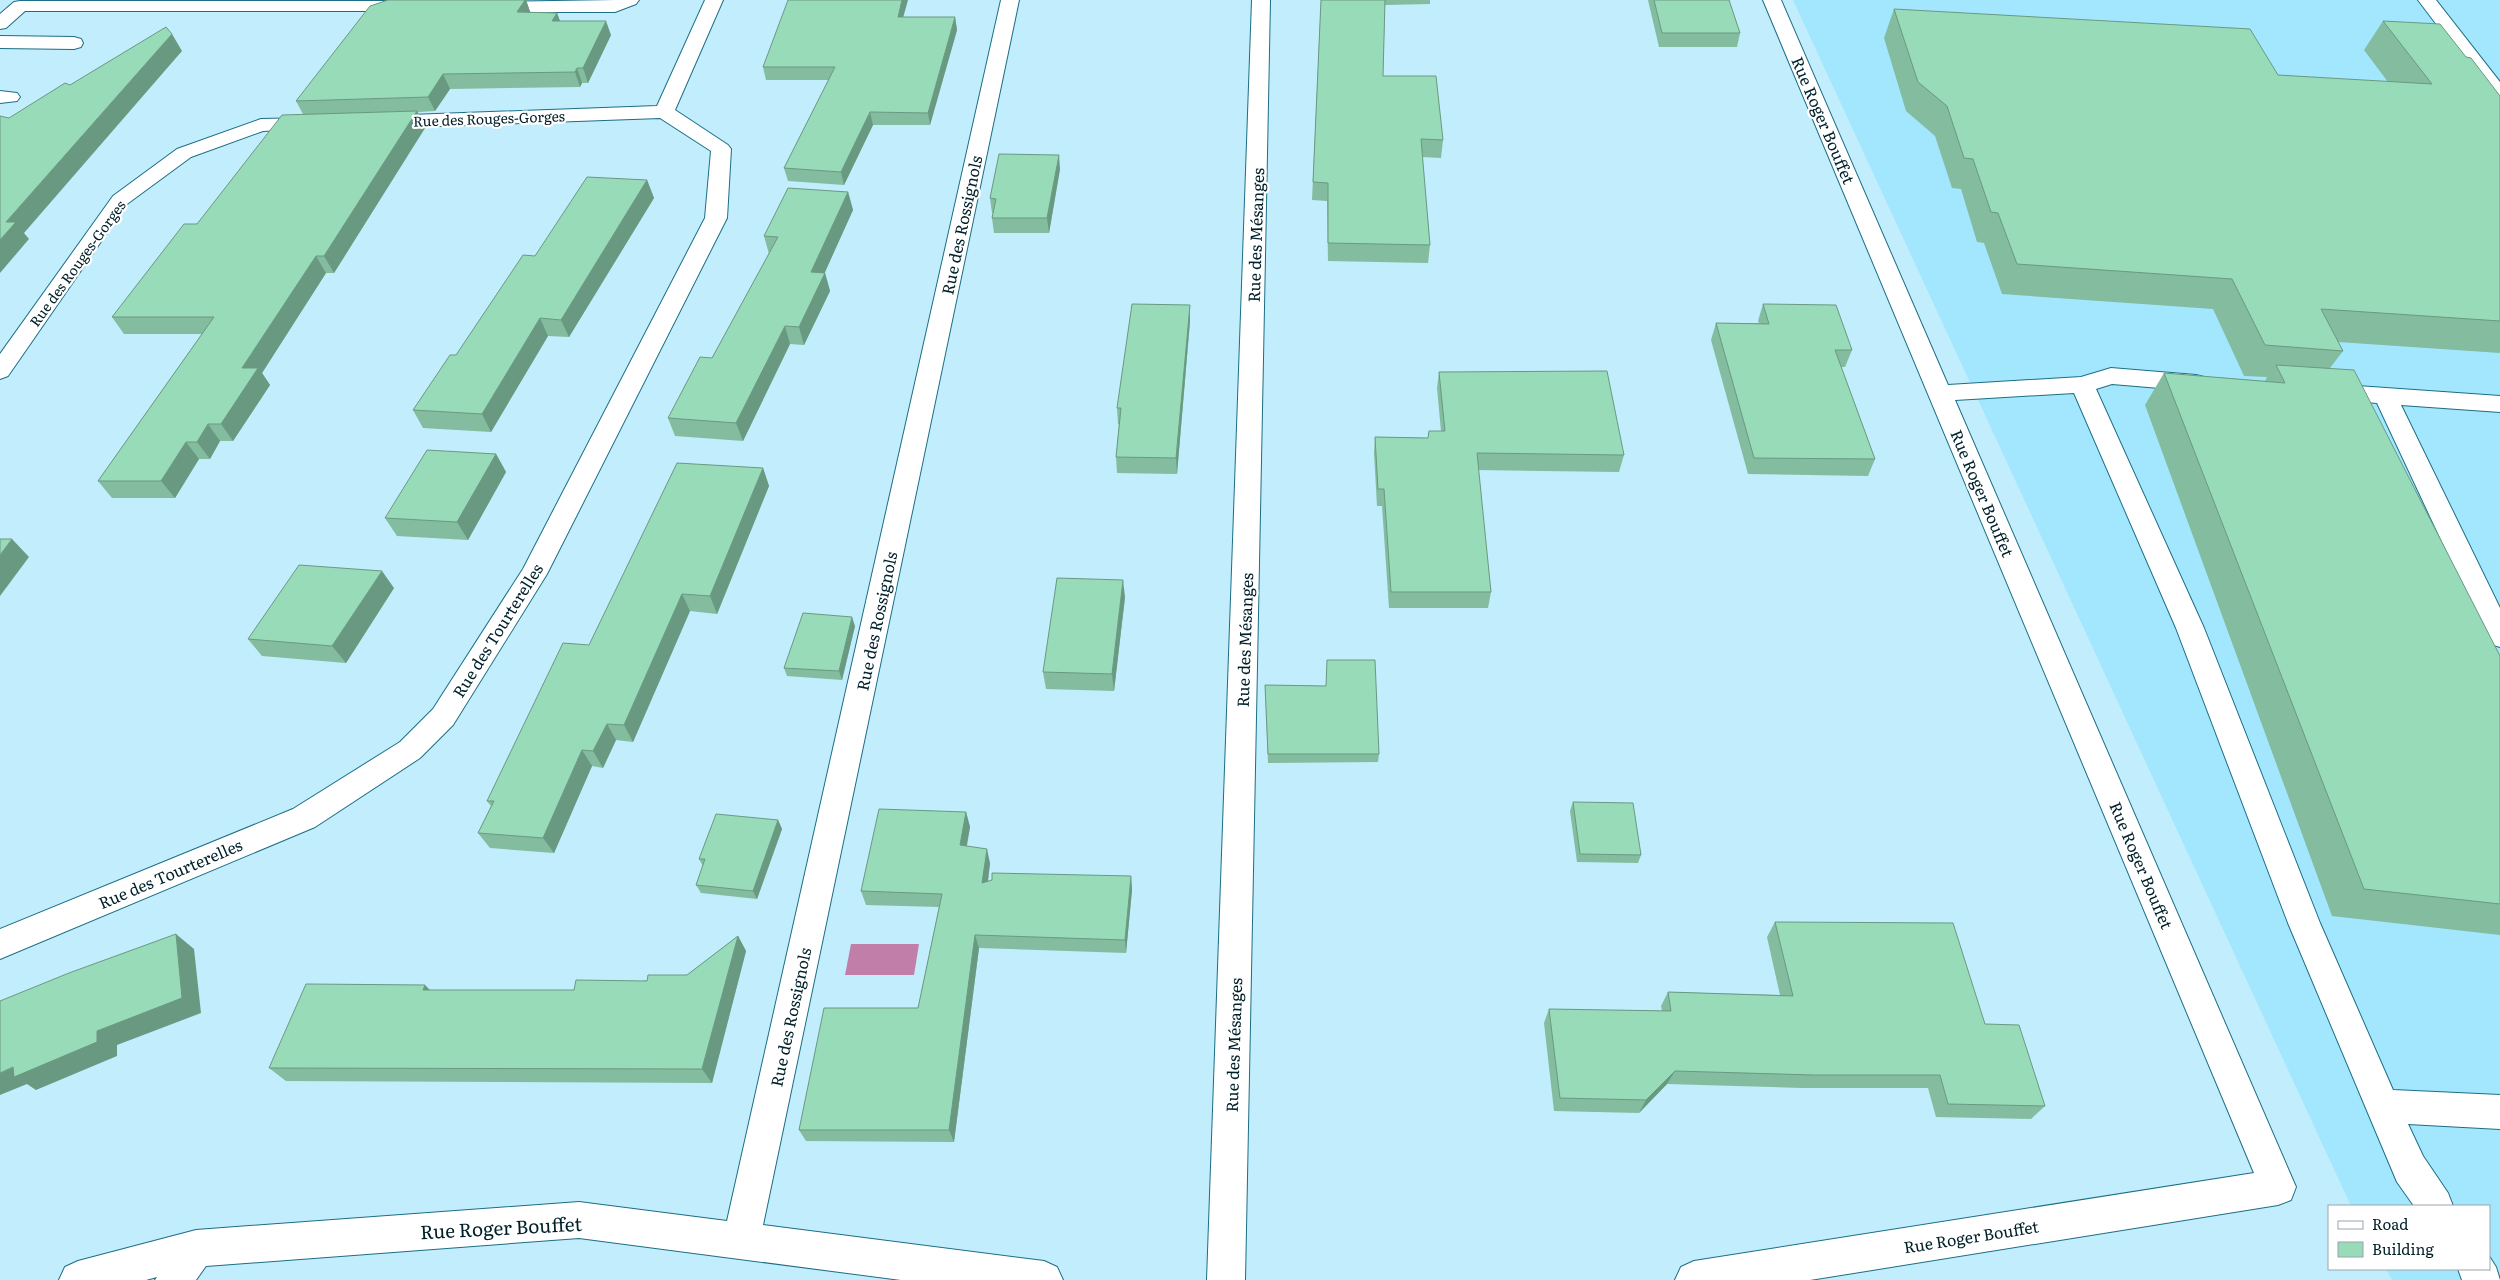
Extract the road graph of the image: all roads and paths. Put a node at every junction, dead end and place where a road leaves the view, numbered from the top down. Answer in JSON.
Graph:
{"nodes":[{"id":1,"x":630,"y":0,"type":"edge"},
{"id":2,"x":714,"y":0,"type":"edge"},
{"id":3,"x":1010,"y":0,"type":"edge"},
{"id":4,"x":1262,"y":0,"type":"edge"},
{"id":5,"x":1772,"y":0,"type":"edge"},
{"id":6,"x":2427,"y":0,"type":"edge"},
{"id":7,"x":45,"y":3,"type":"edge"},
{"id":8,"x":148,"y":3,"type":"edge"},
{"id":9,"x":429,"y":6,"type":"edge"},
{"id":10,"x":468,"y":7,"type":"edge"},
{"id":11,"x":0,"y":24,"type":"edge"},
{"id":12,"x":0,"y":42,"type":"edge"},
{"id":13,"x":74,"y":43,"type":"dead end"},
{"id":14,"x":2500,"y":95,"type":"edge"},
{"id":15,"x":664,"y":112,"type":"junction"},
{"id":16,"x":367,"y":122,"type":"edge"},
{"id":17,"x":328,"y":123,"type":"edge"},
{"id":18,"x":0,"y":371,"type":"edge"},
{"id":19,"x":2218,"y":384,"type":"edge"},
{"id":20,"x":2082,"y":385,"type":"junction"},
{"id":21,"x":2306,"y":391,"type":"edge"},
{"id":22,"x":1941,"y":393,"type":"junction"},
{"id":23,"x":2385,"y":396,"type":"junction"},
{"id":24,"x":2500,"y":404,"type":"edge"},
{"id":25,"x":2500,"y":636,"type":"edge"},
{"id":26,"x":0,"y":944,"type":"edge"},
{"id":27,"x":2384,"y":1106,"type":"junction"},
{"id":28,"x":2500,"y":1112,"type":"edge"},
{"id":29,"x":2434,"y":1205,"type":"edge"},
{"id":30,"x":740,"y":1242,"type":"junction"},
{"id":31,"x":196,"y":1248,"type":"junction"},
{"id":32,"x":78,"y":1280,"type":"edge"},
{"id":33,"x":174,"y":1280,"type":"edge"},
{"id":34,"x":1044,"y":1280,"type":"edge"},
{"id":35,"x":1226,"y":1280,"type":"edge"},
{"id":36,"x":1694,"y":1280,"type":"edge"}],
"edges":[{"from":1,"to":10,"type":"street"},
{"from":2,"to":15,"type":"street"},
{"from":3,"to":30,"type":"street","name":"Rue des Rossignols"},
{"from":4,"to":35,"type":"street","name":"Rue des Mésanges"},
{"from":5,"to":22,"type":"street","name":"Rue Roger Bouffet"},
{"from":6,"to":14,"type":"street"},
{"from":7,"to":8,"type":"street"},
{"from":7,"to":11,"type":"street"},
{"from":8,"to":9,"type":"street"},
{"from":12,"to":13,"type":"street"},
{"from":15,"to":16,"type":"street","name":"Rue des Rouges-Gorges"},
{"from":15,"to":26,"type":"street","name":"Rue des Tourterelles"},
{"from":17,"to":18,"type":"street","name":"Rue des Rouges-Gorges"},
{"from":19,"to":20,"type":"street"},
{"from":20,"to":22,"type":"street"},
{"from":20,"to":27,"type":"street"},
{"from":21,"to":23,"type":"street"},
{"from":22,"to":36,"type":"street","name":"Rue Roger Bouffet"},
{"from":23,"to":24,"type":"street"},
{"from":23,"to":25,"type":"street"},
{"from":27,"to":28,"type":"street"},
{"from":27,"to":29,"type":"street"},
{"from":30,"to":31,"type":"street","name":"Rue Roger Bouffet"},
{"from":30,"to":34,"type":"street","name":"Rue Roger Bouffet"},
{"from":31,"to":32,"type":"street","name":"Rue Roger Bouffet"},
{"from":31,"to":33,"type":"street"}]}
